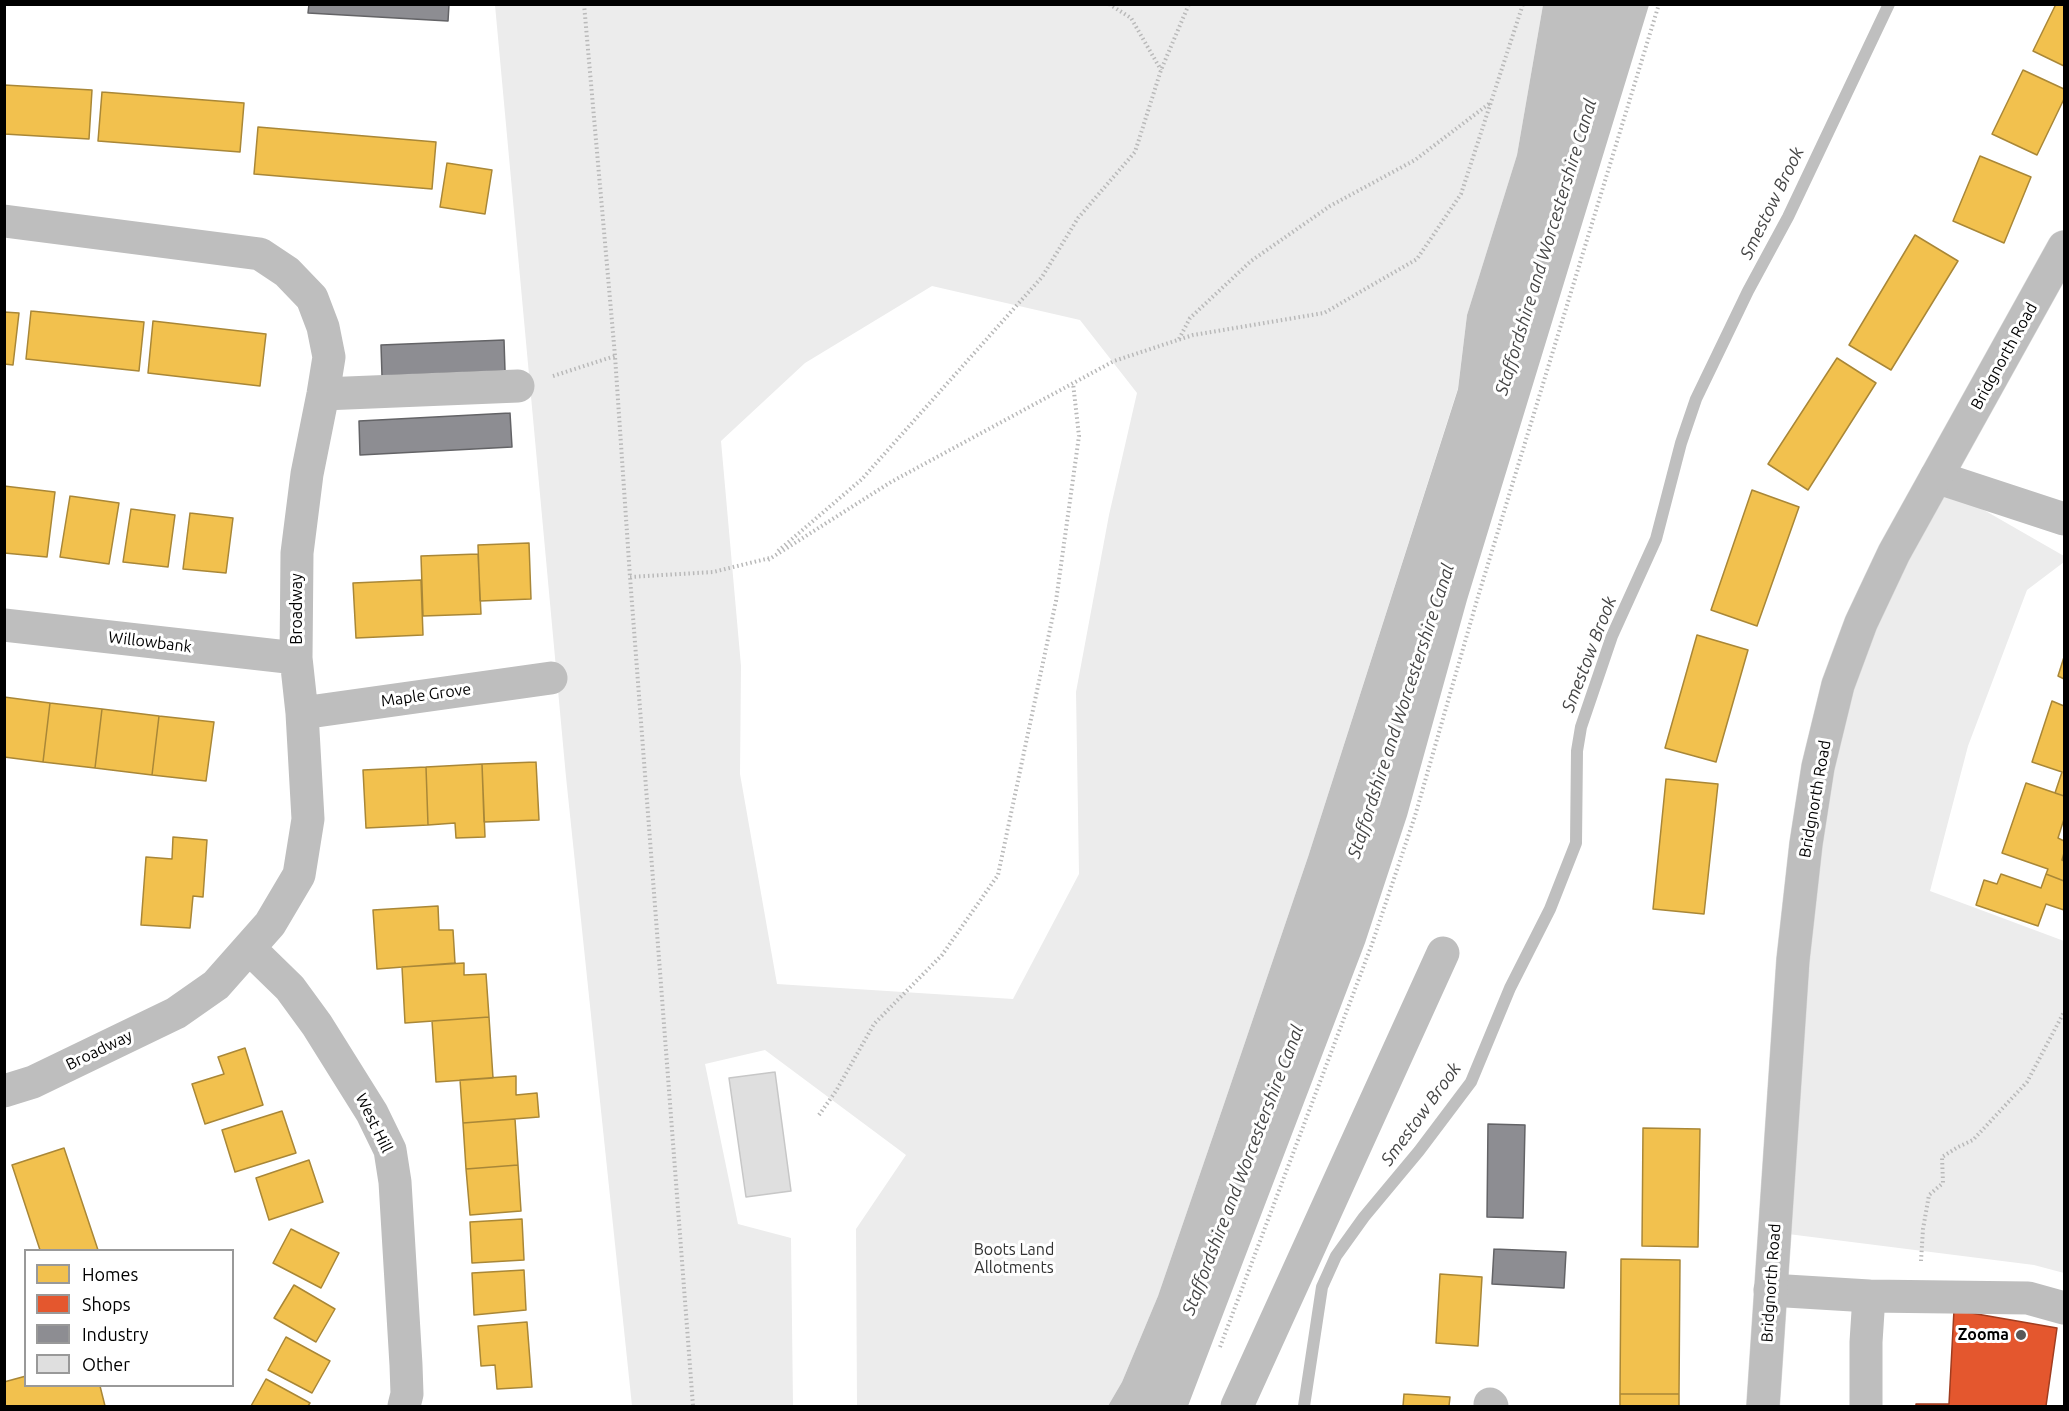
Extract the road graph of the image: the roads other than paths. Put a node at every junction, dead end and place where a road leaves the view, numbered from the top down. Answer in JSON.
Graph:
{"nodes":[{"id":1,"x":4,"y":221,"type":"edge"},
{"id":2,"x":2064,"y":248,"type":"edge"},
{"id":3,"x":518,"y":386,"type":"road end"},
{"id":4,"x":323,"y":394,"type":"junction"},
{"id":5,"x":1936,"y":477,"type":"junction"},
{"id":6,"x":2064,"y":519,"type":"edge"},
{"id":7,"x":4,"y":625,"type":"edge"},
{"id":8,"x":296,"y":658,"type":"junction"},
{"id":9,"x":551,"y":678,"type":"dead end"},
{"id":10,"x":302,"y":713,"type":"junction"},
{"id":11,"x":250,"y":949,"type":"junction"},
{"id":12,"x":1443,"y":953,"type":"dead end"},
{"id":13,"x":4,"y":1090,"type":"edge"},
{"id":14,"x":1770,"y":1290,"type":"junction"},
{"id":15,"x":1869,"y":1296,"type":"junction"},
{"id":16,"x":2064,"y":1308,"type":"edge"},
{"id":17,"x":404,"y":1407,"type":"edge"},
{"id":18,"x":1237,"y":1407,"type":"edge"},
{"id":19,"x":1763,"y":1407,"type":"edge"},
{"id":20,"x":1866,"y":1407,"type":"edge"}],
"edges":[{"from":1,"to":4,"type":"main road","name":"Broadway"},
{"from":2,"to":5,"type":"main road","name":"Bridgnorth Road"},
{"from":3,"to":4,"type":"main road"},
{"from":4,"to":8,"type":"main road","name":"Broadway"},
{"from":5,"to":6,"type":"main road"},
{"from":5,"to":14,"type":"main road","name":"Bridgnorth Road"},
{"from":7,"to":8,"type":"main road","name":"Willowbank"},
{"from":8,"to":10,"type":"main road","name":"Broadway"},
{"from":9,"to":10,"type":"main road","name":"Maple Grove"},
{"from":10,"to":11,"type":"main road","name":"Broadway"},
{"from":11,"to":13,"type":"main road","name":"Broadway"},
{"from":11,"to":17,"type":"main road","name":"West Hill"},
{"from":12,"to":18,"type":"main road"},
{"from":14,"to":15,"type":"main road"},
{"from":14,"to":19,"type":"main road","name":"Bridgnorth Road"},
{"from":15,"to":16,"type":"main road"},
{"from":15,"to":20,"type":"main road"}]}
